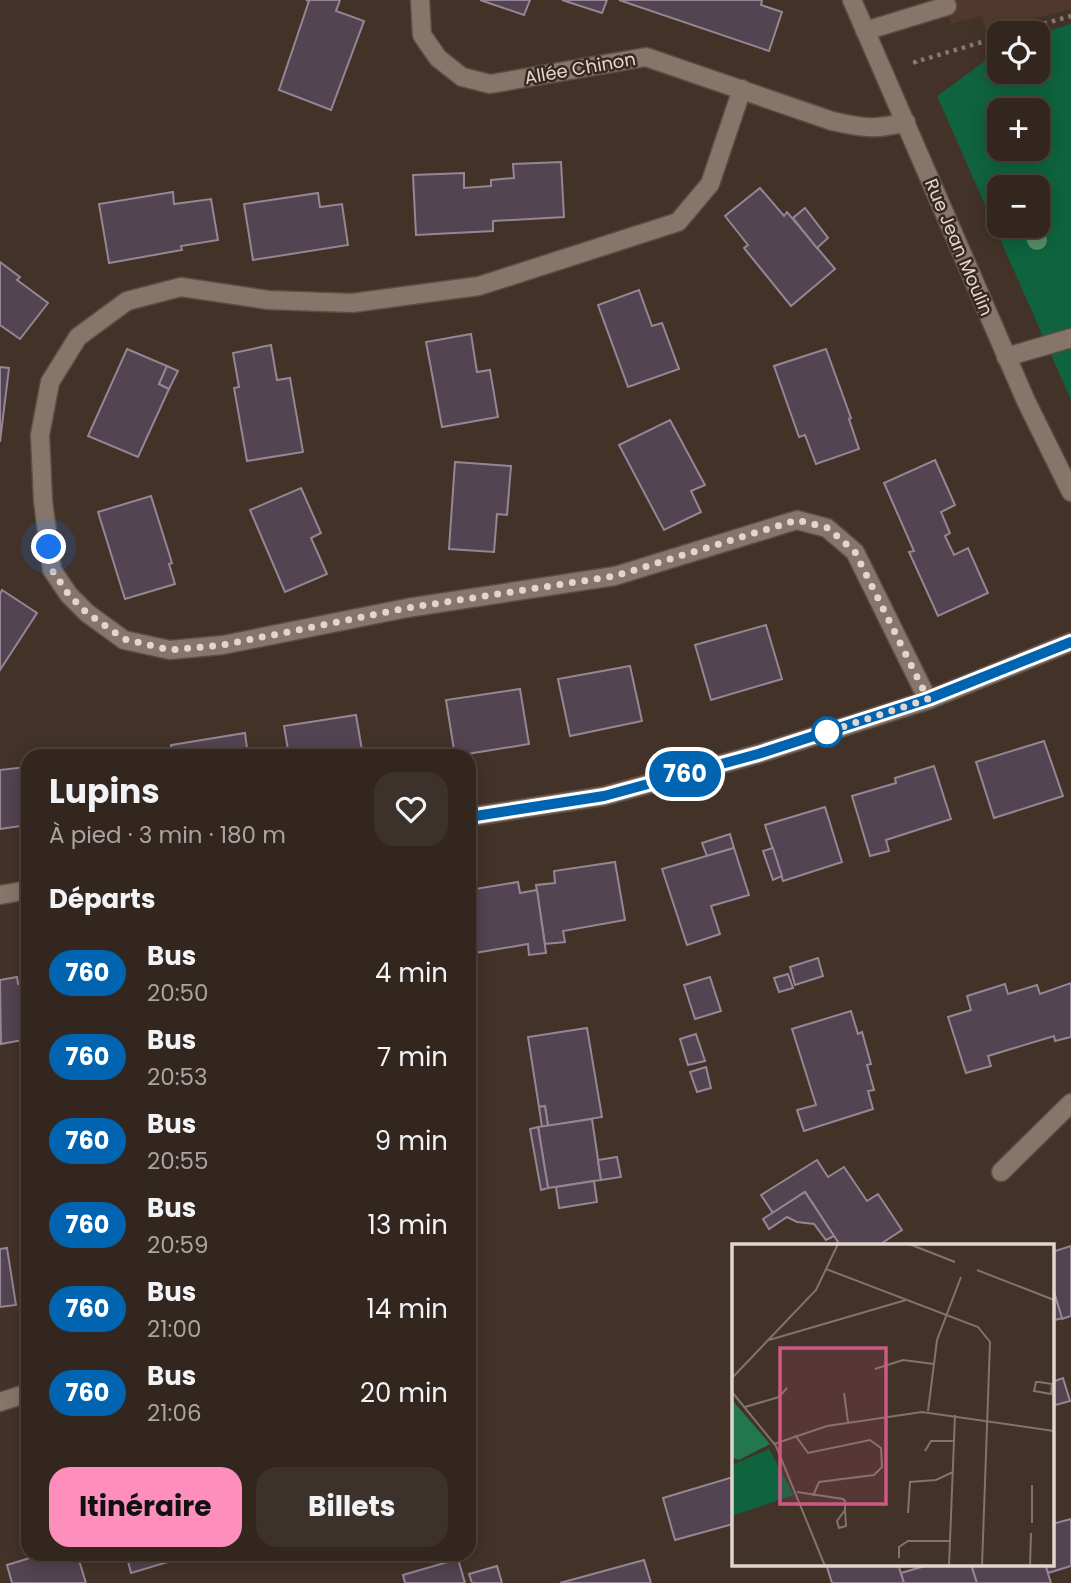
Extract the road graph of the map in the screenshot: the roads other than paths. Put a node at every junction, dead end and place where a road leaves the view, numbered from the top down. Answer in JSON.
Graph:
{"nodes":[{"id":1,"x":420,"y":0,"type":"edge"},
{"id":2,"x":852,"y":0,"type":"edge"},
{"id":3,"x":947,"y":6,"type":"dead end"},
{"id":4,"x":865,"y":31,"type":"junction"},
{"id":5,"x":743,"y":89,"type":"junction"},
{"id":6,"x":906,"y":122,"type":"junction"},
{"id":7,"x":1071,"y":338,"type":"edge"},
{"id":8,"x":1006,"y":357,"type":"junction"},
{"id":9,"x":1071,"y":492,"type":"edge"},
{"id":10,"x":1071,"y":642,"type":"edge"},
{"id":11,"x":928,"y":699,"type":"junction"},
{"id":12,"x":476,"y":816,"type":"edge"},
{"id":13,"x":21,"y":891,"type":"edge"},
{"id":14,"x":0,"y":895,"type":"edge"},
{"id":15,"x":1071,"y":1102,"type":"edge"},
{"id":16,"x":1001,"y":1172,"type":"dead end"},
{"id":17,"x":21,"y":1395,"type":"edge"},
{"id":18,"x":0,"y":1402,"type":"edge"}],
"edges":[{"from":1,"to":5,"type":"street","name":"Allée Chinon"},
{"from":2,"to":4,"type":"street","name":"Rue Jean Moulin"},
{"from":3,"to":4,"type":"street"},
{"from":4,"to":6,"type":"street","name":"Rue Jean Moulin"},
{"from":5,"to":6,"type":"street","name":"Allée Chinon"},
{"from":5,"to":11,"type":"street"},
{"from":6,"to":8,"type":"street","name":"Rue Jean Moulin"},
{"from":7,"to":8,"type":"street"},
{"from":8,"to":9,"type":"street","name":"Rue Jean Moulin"},
{"from":10,"to":11,"type":"street"},
{"from":11,"to":12,"type":"street"},
{"from":13,"to":14,"type":"street"},
{"from":15,"to":16,"type":"street"},
{"from":17,"to":18,"type":"street"}]}
